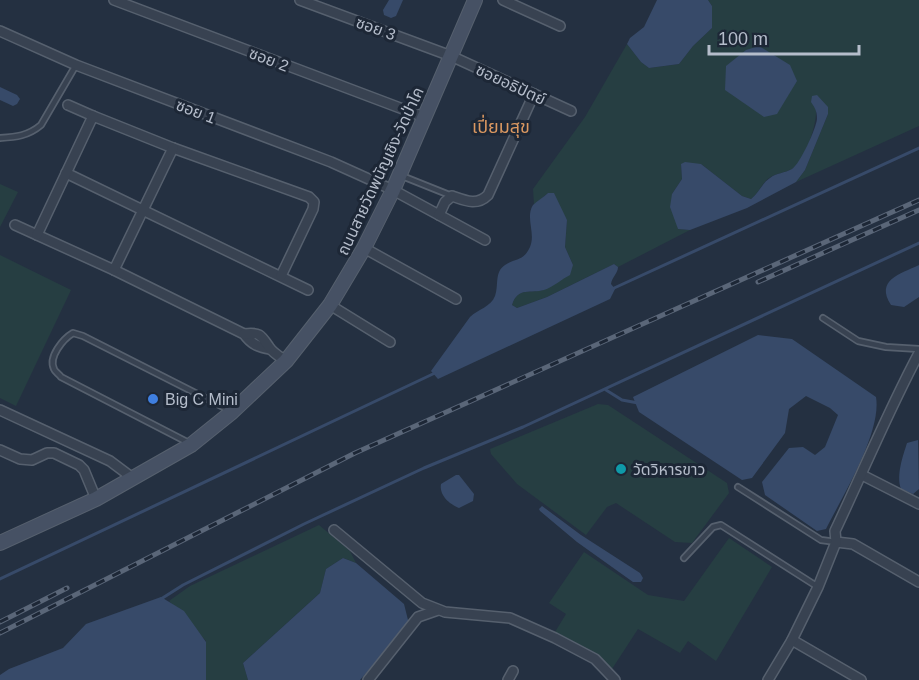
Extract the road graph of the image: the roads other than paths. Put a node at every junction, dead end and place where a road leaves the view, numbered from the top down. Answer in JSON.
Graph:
{"nodes":[{"id":1,"x":114,"y":0,"type":"edge"},
{"id":2,"x":300,"y":0,"type":"edge"},
{"id":3,"x":475,"y":0,"type":"edge"},
{"id":4,"x":503,"y":0,"type":"edge"},
{"id":5,"x":560,"y":27,"type":"dead end"},
{"id":6,"x":0,"y":31,"type":"edge"},
{"id":7,"x":451,"y":56,"type":"junction"},
{"id":8,"x":76,"y":65,"type":"junction"},
{"id":9,"x":534,"y":94,"type":"junction"},
{"id":10,"x":68,"y":105,"type":"dead end"},
{"id":11,"x":571,"y":111,"type":"dead end"},
{"id":12,"x":93,"y":116,"type":"junction"},
{"id":13,"x":424,"y":117,"type":"junction"},
{"id":14,"x":0,"y":138,"type":"edge"},
{"id":15,"x":173,"y":148,"type":"junction"},
{"id":16,"x":66,"y":173,"type":"junction"},
{"id":17,"x":399,"y":175,"type":"junction"},
{"id":18,"x":393,"y":190,"type":"junction"},
{"id":19,"x":452,"y":196,"type":"junction"},
{"id":20,"x":144,"y":210,"type":"junction"},
{"id":21,"x":439,"y":215,"type":"junction"},
{"id":22,"x":15,"y":225,"type":"dead end"},
{"id":23,"x":37,"y":235,"type":"junction"},
{"id":24,"x":485,"y":240,"type":"dead end"},
{"id":25,"x":364,"y":248,"type":"junction"},
{"id":26,"x":114,"y":270,"type":"junction"},
{"id":27,"x":281,"y":276,"type":"junction"},
{"id":28,"x":308,"y":290,"type":"dead end"},
{"id":29,"x":456,"y":299,"type":"dead end"},
{"id":30,"x":330,"y":305,"type":"junction"},
{"id":31,"x":824,"y":318,"type":"dead end"},
{"id":32,"x":390,"y":342,"type":"dead end"},
{"id":33,"x":919,"y":351,"type":"edge"},
{"id":34,"x":285,"y":361,"type":"junction"},
{"id":35,"x":0,"y":410,"type":"edge"},
{"id":36,"x":232,"y":412,"type":"junction"},
{"id":37,"x":191,"y":445,"type":"junction"},
{"id":38,"x":0,"y":450,"type":"edge"},
{"id":39,"x":862,"y":475,"type":"junction"},
{"id":40,"x":134,"y":479,"type":"junction"},
{"id":41,"x":738,"y":487,"type":"dead end"},
{"id":42,"x":96,"y":499,"type":"junction"},
{"id":43,"x":919,"y":504,"type":"edge"},
{"id":44,"x":334,"y":530,"type":"dead end"},
{"id":45,"x":836,"y":542,"type":"junction"},
{"id":46,"x":0,"y":543,"type":"edge"},
{"id":47,"x":684,"y":558,"type":"dead end"},
{"id":48,"x":919,"y":582,"type":"edge"},
{"id":49,"x":818,"y":586,"type":"junction"},
{"id":50,"x":416,"y":599,"type":"junction"},
{"id":51,"x":438,"y":610,"type":"junction"},
{"id":52,"x":418,"y":616,"type":"junction"},
{"id":53,"x":792,"y":640,"type":"junction"},
{"id":54,"x":368,"y":680,"type":"edge"},
{"id":55,"x":615,"y":680,"type":"edge"},
{"id":56,"x":768,"y":680,"type":"edge"},
{"id":57,"x":861,"y":680,"type":"edge"}],
"edges":[{"from":1,"to":13,"type":"street","name":"ซอย 2"},
{"from":2,"to":7,"type":"street","name":"ซอย 3"},
{"from":3,"to":7,"type":"main road","name":"ถนนสายวัดพนัญเชิง-วัดป่าโค"},
{"from":4,"to":5,"type":"street"},
{"from":6,"to":8,"type":"street","name":"ซอย 1"},
{"from":7,"to":9,"type":"street","name":"ซอยอธิปัตย์"},
{"from":7,"to":13,"type":"main road","name":"ถนนสายวัดพนัญเชิง-วัดป่าโค"},
{"from":8,"to":14,"type":"lane"},
{"from":8,"to":18,"type":"street","name":"ซอย 1"},
{"from":9,"to":11,"type":"street","name":"ซอยอธิปัตย์"},
{"from":9,"to":19,"type":"street"},
{"from":10,"to":12,"type":"street"},
{"from":12,"to":15,"type":"street"},
{"from":12,"to":16,"type":"street"},
{"from":13,"to":17,"type":"main road","name":"ถนนสายวัดพนัญเชิง-วัดป่าโค"},
{"from":15,"to":20,"type":"street"},
{"from":15,"to":27,"type":"street"},
{"from":16,"to":20,"type":"street"},
{"from":16,"to":23,"type":"street"},
{"from":17,"to":18,"type":"main road","name":"ถนนสายวัดพนัญเชิง-วัดป่าโค"},
{"from":17,"to":19,"type":"lane"},
{"from":18,"to":21,"type":"street","name":"ซอย 1"},
{"from":18,"to":25,"type":"main road","name":"ถนนสายวัดพนัญเชิง-วัดป่าโค"},
{"from":19,"to":21,"type":"street"},
{"from":20,"to":26,"type":"street"},
{"from":20,"to":27,"type":"street"},
{"from":21,"to":24,"type":"street","name":"ซอย 1"},
{"from":22,"to":23,"type":"street"},
{"from":23,"to":26,"type":"street"},
{"from":25,"to":29,"type":"street"},
{"from":25,"to":30,"type":"main road","name":"ถนนสายวัดพนัญเชิง-วัดป่าโค"},
{"from":26,"to":34,"type":"street"},
{"from":27,"to":28,"type":"street"},
{"from":30,"to":32,"type":"street"},
{"from":30,"to":34,"type":"main road","name":"ถนนสายวัดพนัญเชิง-วัดป่าโค"},
{"from":31,"to":33,"type":"lane"},
{"from":33,"to":39,"type":"street"},
{"from":34,"to":36,"type":"main road","name":"ถนนสายวัดพนัญเชิง-วัดป่าโค"},
{"from":35,"to":40,"type":"street"},
{"from":36,"to":37,"type":"main road","name":"ถนนสายวัดพนัญเชิง-วัดป่าโค"},
{"from":36,"to":37,"type":"lane"},
{"from":37,"to":40,"type":"main road","name":"ถนนสายวัดพนัญเชิง-วัดป่าโค"},
{"from":38,"to":42,"type":"street"},
{"from":39,"to":43,"type":"street"},
{"from":39,"to":45,"type":"street"},
{"from":40,"to":42,"type":"main road","name":"ถนนสายวัดพนัญเชิง-วัดป่าโค"},
{"from":41,"to":45,"type":"lane"},
{"from":42,"to":46,"type":"main road","name":"ถนนสายวัดพนัญเชิง-วัดป่าโค"},
{"from":44,"to":50,"type":"street"},
{"from":45,"to":48,"type":"street"},
{"from":45,"to":49,"type":"street"},
{"from":47,"to":49,"type":"lane"},
{"from":49,"to":53,"type":"street"},
{"from":50,"to":51,"type":"street"},
{"from":50,"to":52,"type":"street"},
{"from":51,"to":52,"type":"street"},
{"from":51,"to":55,"type":"street"},
{"from":52,"to":54,"type":"street"},
{"from":53,"to":56,"type":"street"},
{"from":53,"to":57,"type":"street"}]}
